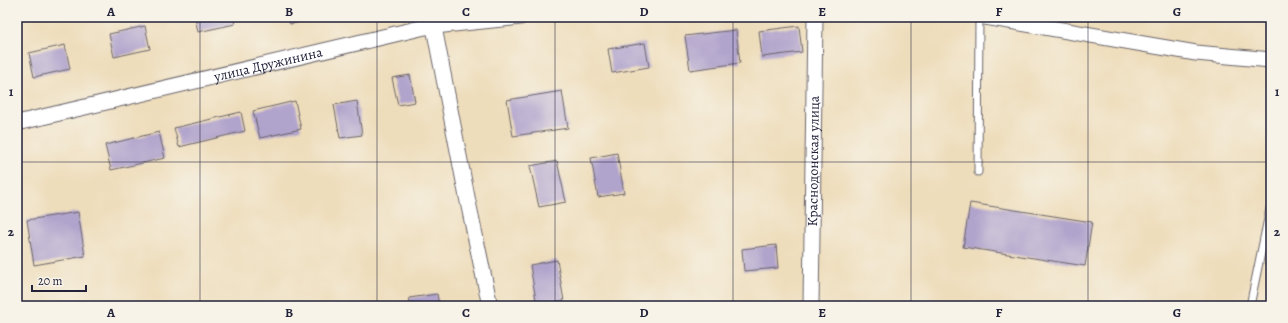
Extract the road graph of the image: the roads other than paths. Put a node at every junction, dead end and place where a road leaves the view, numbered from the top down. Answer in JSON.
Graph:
{"nodes":[{"id":1,"x":521,"y":17,"type":"edge"},
{"id":2,"x":815,"y":17,"type":"edge"},
{"id":3,"x":979,"y":17,"type":"edge"},
{"id":4,"x":985,"y":17,"type":"edge"},
{"id":5,"x":433,"y":22,"type":"edge"},
{"id":6,"x":1271,"y":60,"type":"edge"},
{"id":7,"x":17,"y":123,"type":"edge"},
{"id":8,"x":978,"y":172,"type":"dead end"},
{"id":9,"x":1271,"y":204,"type":"edge"},
{"id":10,"x":490,"y":306,"type":"edge"},
{"id":11,"x":811,"y":306,"type":"edge"},
{"id":12,"x":1250,"y":306,"type":"edge"}],
"edges":[{"from":1,"to":5,"type":"street","name":"улица Дружинина"},
{"from":2,"to":11,"type":"street","name":"Краснодонская улица"},
{"from":3,"to":8,"type":"lane"},
{"from":4,"to":6,"type":"street"},
{"from":5,"to":7,"type":"street","name":"улица Дружинина"},
{"from":5,"to":10,"type":"street"},
{"from":9,"to":12,"type":"lane"}]}
